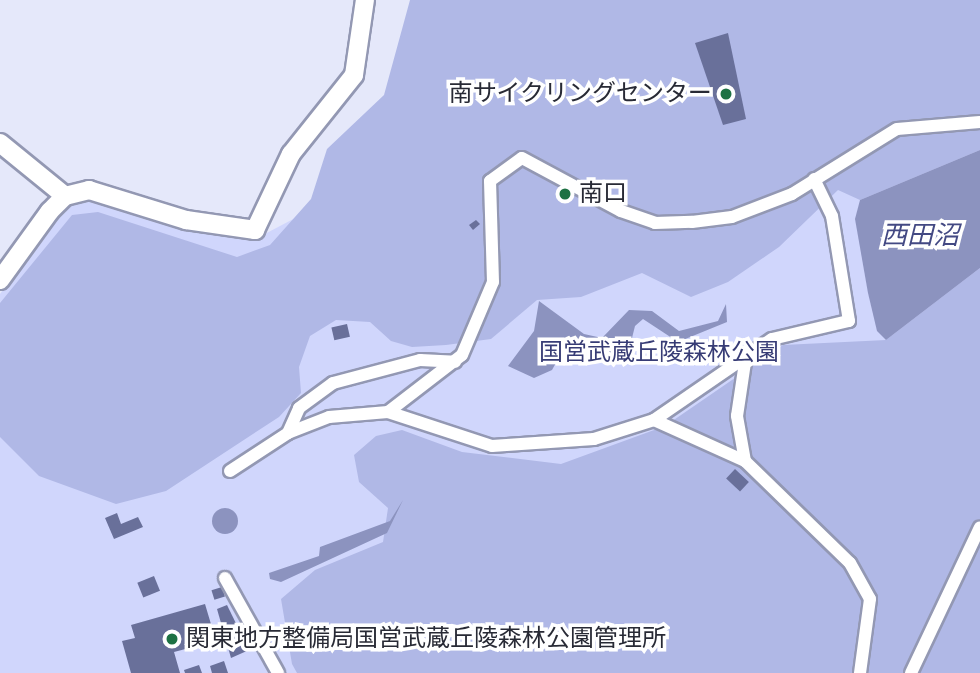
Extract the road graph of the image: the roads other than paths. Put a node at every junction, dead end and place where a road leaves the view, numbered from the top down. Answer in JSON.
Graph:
{"nodes":[{"id":1,"x":365,"y":0,"type":"edge"},
{"id":2,"x":980,"y":122,"type":"edge"},
{"id":3,"x":0,"y":143,"type":"edge"},
{"id":4,"x":814,"y":179,"type":"junction"},
{"id":5,"x":65,"y":196,"type":"junction"},
{"id":6,"x":0,"y":280,"type":"edge"},
{"id":7,"x":746,"y":356,"type":"junction"},
{"id":8,"x":455,"y":362,"type":"junction"},
{"id":9,"x":388,"y":412,"type":"junction"},
{"id":10,"x":654,"y":420,"type":"junction"},
{"id":11,"x":288,"y":433,"type":"junction"},
{"id":12,"x":745,"y":461,"type":"junction"},
{"id":13,"x":230,"y":471,"type":"dead end"},
{"id":14,"x":980,"y":527,"type":"edge"},
{"id":15,"x":225,"y":578,"type":"dead end"},
{"id":16,"x":278,"y":673,"type":"edge"},
{"id":17,"x":860,"y":673,"type":"edge"},
{"id":18,"x":911,"y":673,"type":"edge"}],
"edges":[{"from":1,"to":5,"type":"street"},
{"from":2,"to":4,"type":"street"},
{"from":3,"to":5,"type":"street"},
{"from":4,"to":7,"type":"street"},
{"from":4,"to":8,"type":"street"},
{"from":5,"to":6,"type":"street"},
{"from":7,"to":10,"type":"street"},
{"from":7,"to":12,"type":"street"},
{"from":8,"to":9,"type":"street"},
{"from":8,"to":11,"type":"street"},
{"from":9,"to":10,"type":"street"},
{"from":9,"to":11,"type":"street"},
{"from":10,"to":12,"type":"street"},
{"from":11,"to":13,"type":"street"},
{"from":12,"to":17,"type":"street"},
{"from":14,"to":18,"type":"street"},
{"from":15,"to":16,"type":"street"}]}
